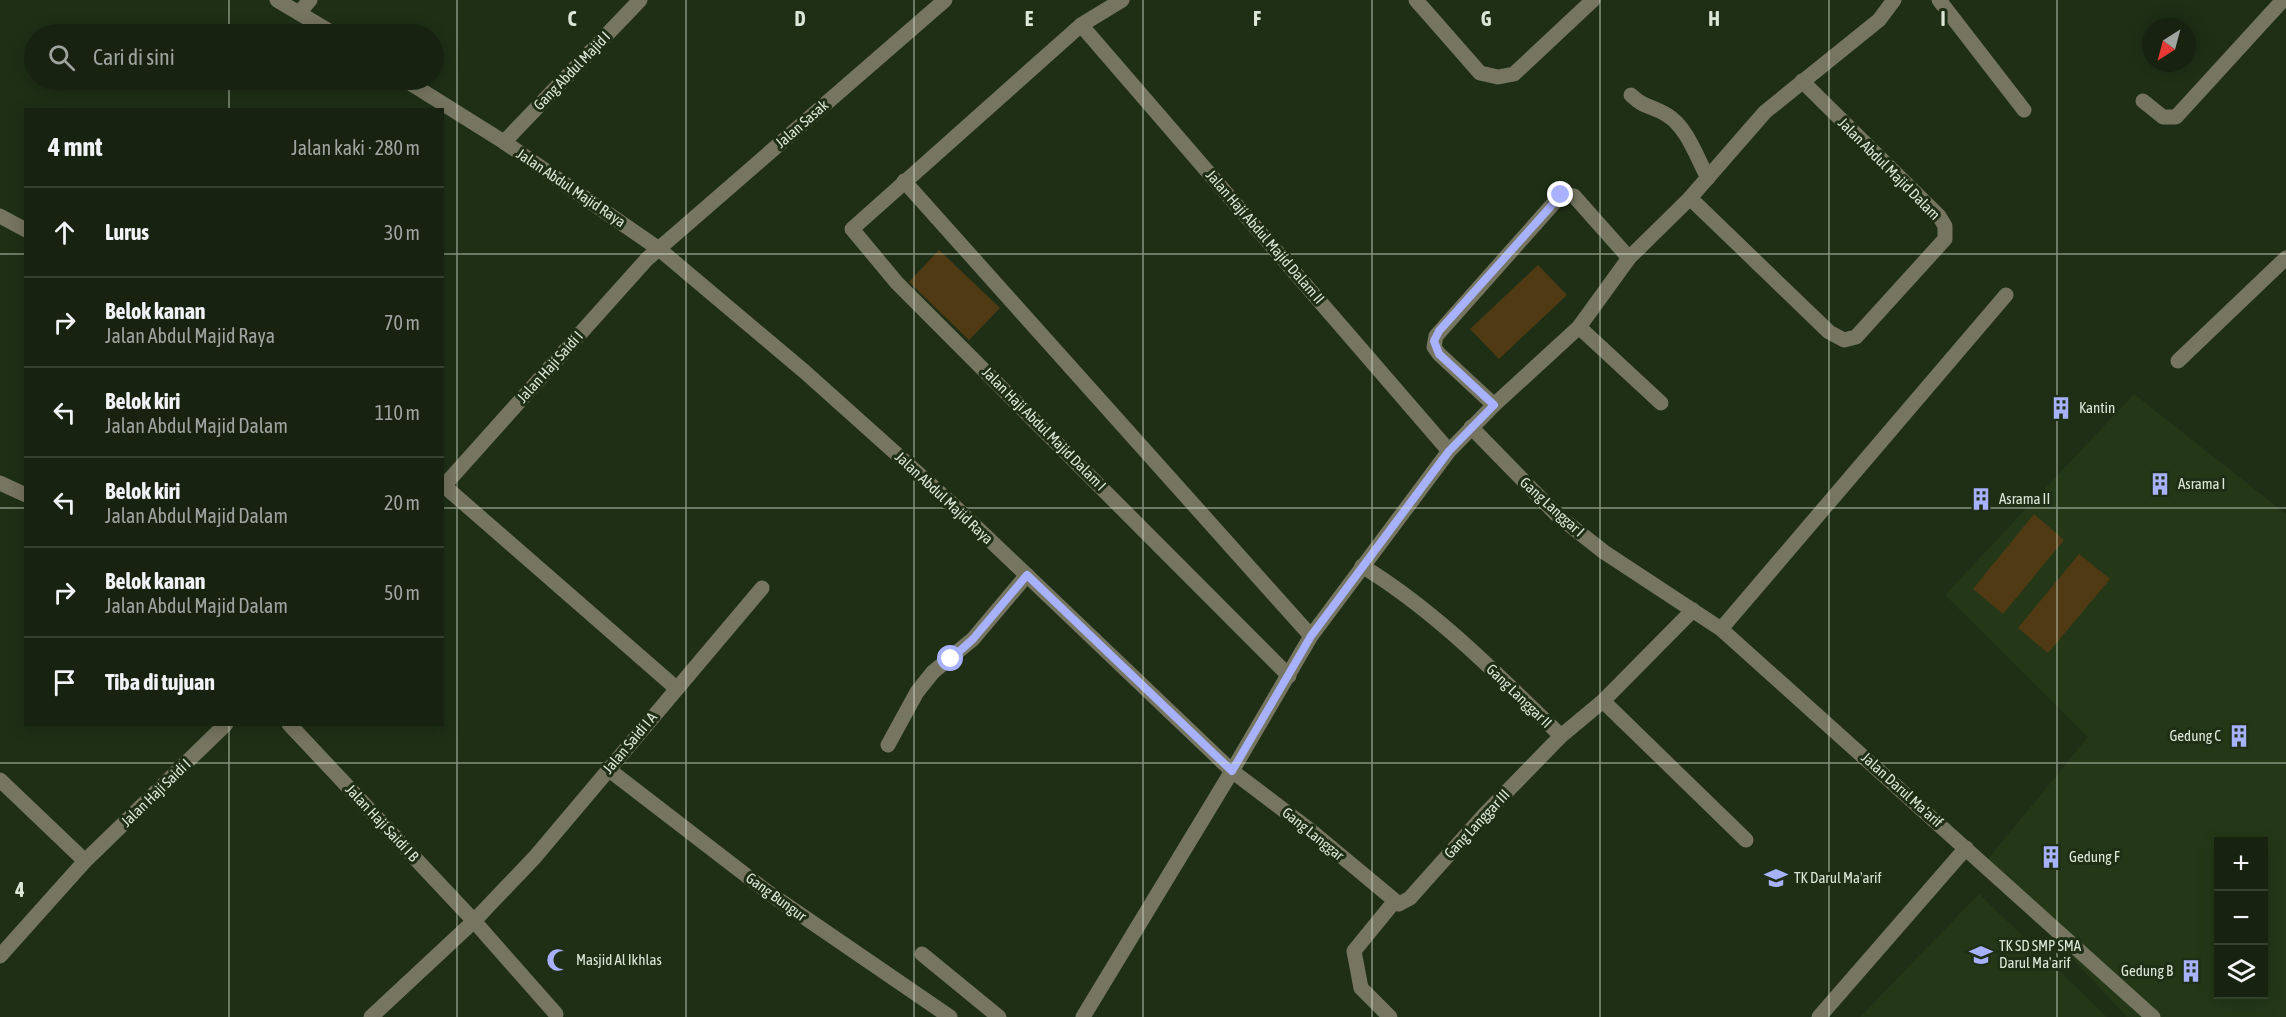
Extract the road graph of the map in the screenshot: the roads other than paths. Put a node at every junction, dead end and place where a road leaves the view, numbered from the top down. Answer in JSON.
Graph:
{"nodes":[{"id":1,"x":277,"y":0,"type":"edge"},
{"id":2,"x":310,"y":0,"type":"edge"},
{"id":3,"x":640,"y":0,"type":"edge"},
{"id":4,"x":945,"y":0,"type":"edge"},
{"id":5,"x":1122,"y":0,"type":"edge"},
{"id":6,"x":1416,"y":0,"type":"edge"},
{"id":7,"x":1593,"y":0,"type":"edge"},
{"id":8,"x":1894,"y":0,"type":"edge"},
{"id":9,"x":1939,"y":0,"type":"edge"},
{"id":10,"x":2283,"y":0,"type":"edge"},
{"id":11,"x":299,"y":13,"type":"junction"},
{"id":12,"x":317,"y":24,"type":"edge"},
{"id":13,"x":1081,"y":25,"type":"junction"},
{"id":14,"x":1802,"y":81,"type":"junction"},
{"id":15,"x":421,"y":90,"type":"edge"},
{"id":16,"x":1630,"y":95,"type":"dead end"},
{"id":17,"x":2143,"y":101,"type":"dead end"},
{"id":18,"x":2024,"y":110,"type":"dead end"},
{"id":19,"x":504,"y":142,"type":"junction"},
{"id":20,"x":1708,"y":178,"type":"junction"},
{"id":21,"x":904,"y":181,"type":"junction"},
{"id":22,"x":1690,"y":198,"type":"junction"},
{"id":23,"x":0,"y":216,"type":"edge"},
{"id":24,"x":24,"y":229,"type":"edge"},
{"id":25,"x":659,"y":249,"type":"junction"},
{"id":26,"x":1629,"y":258,"type":"junction"},
{"id":27,"x":2286,"y":258,"type":"edge"},
{"id":28,"x":2006,"y":295,"type":"dead end"},
{"id":29,"x":1579,"y":327,"type":"junction"},
{"id":30,"x":2178,"y":361,"type":"dead end"},
{"id":31,"x":1661,"y":403,"type":"dead end"},
{"id":32,"x":1494,"y":405,"type":"junction"},
{"id":33,"x":1471,"y":427,"type":"junction"},
{"id":34,"x":1449,"y":451,"type":"junction"},
{"id":35,"x":0,"y":483,"type":"edge"},
{"id":36,"x":444,"y":485,"type":"edge"},
{"id":37,"x":444,"y":487,"type":"edge"},
{"id":38,"x":24,"y":494,"type":"edge"},
{"id":39,"x":1362,"y":566,"type":"junction"},
{"id":40,"x":1027,"y":575,"type":"junction"},
{"id":41,"x":1641,"y":575,"type":"joint"},
{"id":42,"x":762,"y":588,"type":"dead end"},
{"id":43,"x":1692,"y":610,"type":"junction"},
{"id":44,"x":1721,"y":629,"type":"junction"},
{"id":45,"x":1311,"y":636,"type":"junction"},
{"id":46,"x":1289,"y":676,"type":"junction"},
{"id":47,"x":676,"y":688,"type":"junction"},
{"id":48,"x":1603,"y":701,"type":"junction"},
{"id":49,"x":224,"y":726,"type":"edge"},
{"id":50,"x":291,"y":726,"type":"edge"},
{"id":51,"x":1561,"y":736,"type":"junction"},
{"id":52,"x":888,"y":745,"type":"dead end"},
{"id":53,"x":608,"y":769,"type":"junction"},
{"id":54,"x":1232,"y":771,"type":"junction"},
{"id":55,"x":0,"y":780,"type":"edge"},
{"id":56,"x":1746,"y":840,"type":"dead end"},
{"id":57,"x":1966,"y":848,"type":"junction"},
{"id":58,"x":85,"y":861,"type":"junction"},
{"id":59,"x":1393,"y":901,"type":"junction"},
{"id":60,"x":474,"y":921,"type":"junction"},
{"id":61,"x":922,"y":954,"type":"dead end"},
{"id":62,"x":0,"y":956,"type":"edge"},
{"id":63,"x":556,"y":1014,"type":"dead end"},
{"id":64,"x":371,"y":1017,"type":"edge"},
{"id":65,"x":950,"y":1017,"type":"edge"},
{"id":66,"x":999,"y":1017,"type":"edge"},
{"id":67,"x":1083,"y":1017,"type":"edge"},
{"id":68,"x":1390,"y":1017,"type":"edge"},
{"id":69,"x":1819,"y":1017,"type":"edge"},
{"id":70,"x":2153,"y":1017,"type":"edge"}],
"edges":[{"from":1,"to":11,"type":"street"},
{"from":2,"to":11,"type":"street"},
{"from":3,"to":19,"type":"street","name":"Gang Abdul Majid I"},
{"from":4,"to":25,"type":"street","name":"Jalan Sasak"},
{"from":5,"to":13,"type":"street","name":"Jalan Haji Abdul Majid Dalam I"},
{"from":6,"to":7,"type":"street"},
{"from":8,"to":14,"type":"street"},
{"from":9,"to":18,"type":"street"},
{"from":10,"to":17,"type":"street"},
{"from":11,"to":12,"type":"street"},
{"from":13,"to":21,"type":"street","name":"Jalan Haji Abdul Majid Dalam I"},
{"from":13,"to":34,"type":"street","name":"Jalan Haji Abdul Majid Dalam II"},
{"from":14,"to":20,"type":"street"},
{"from":14,"to":22,"type":"street","name":"Jalan Abdul Majid Dalam"},
{"from":15,"to":19,"type":"street","name":"Jalan Abdul Majid Raya"},
{"from":16,"to":20,"type":"street"},
{"from":19,"to":25,"type":"street","name":"Jalan Abdul Majid Raya"},
{"from":20,"to":22,"type":"street"},
{"from":21,"to":45,"type":"street"},
{"from":21,"to":46,"type":"street","name":"Jalan Haji Abdul Majid Dalam I"},
{"from":22,"to":26,"type":"street"},
{"from":23,"to":24,"type":"street"},
{"from":25,"to":36,"type":"street","name":"Jalan Haji Saidi I"},
{"from":25,"to":40,"type":"street","name":"Jalan Abdul Majid Raya"},
{"from":26,"to":29,"type":"street"},
{"from":26,"to":32,"type":"street"},
{"from":27,"to":30,"type":"street"},
{"from":28,"to":44,"type":"street"},
{"from":29,"to":31,"type":"street"},
{"from":29,"to":32,"type":"street"},
{"from":32,"to":33,"type":"street"},
{"from":33,"to":34,"type":"street"},
{"from":33,"to":41,"type":"street","name":"Gang Langgar I"},
{"from":34,"to":39,"type":"street"},
{"from":35,"to":38,"type":"street"},
{"from":37,"to":47,"type":"street"},
{"from":39,"to":45,"type":"street"},
{"from":39,"to":51,"type":"street","name":"Gang Langgar II"},
{"from":40,"to":52,"type":"street"},
{"from":40,"to":54,"type":"street","name":"Jalan Abdul Majid Raya"},
{"from":41,"to":43,"type":"street","name":"Jalan Darul Ma'arif"},
{"from":42,"to":47,"type":"street","name":"Jalan Saidi I A"},
{"from":43,"to":44,"type":"street","name":"Jalan Darul Ma'arif"},
{"from":43,"to":48,"type":"street","name":"Gang Langgar II"},
{"from":44,"to":57,"type":"street","name":"Jalan Darul Ma'arif"},
{"from":45,"to":46,"type":"street"},
{"from":46,"to":54,"type":"street"},
{"from":47,"to":53,"type":"street","name":"Jalan Saidi I A"},
{"from":48,"to":51,"type":"street","name":"Gang Langgar II"},
{"from":48,"to":56,"type":"street"},
{"from":49,"to":58,"type":"street","name":"Jalan Haji Saidi I"},
{"from":50,"to":60,"type":"street","name":"Jalan Haji Saidi I B"},
{"from":51,"to":59,"type":"street","name":"Gang Langgar III"},
{"from":53,"to":60,"type":"street","name":"Jalan Saidi I A"},
{"from":53,"to":65,"type":"street","name":"Gang Bungur"},
{"from":54,"to":59,"type":"street","name":"Gang Langgar"},
{"from":54,"to":67,"type":"street"},
{"from":55,"to":58,"type":"street"},
{"from":57,"to":69,"type":"street"},
{"from":57,"to":70,"type":"street","name":"Jalan Darul Ma'arif"},
{"from":58,"to":62,"type":"street","name":"Jalan Haji Saidi I"},
{"from":59,"to":68,"type":"street"},
{"from":60,"to":63,"type":"street","name":"Jalan Haji Saidi I B"},
{"from":60,"to":64,"type":"street","name":"Jalan Saidi I A"},
{"from":61,"to":66,"type":"street"}]}
